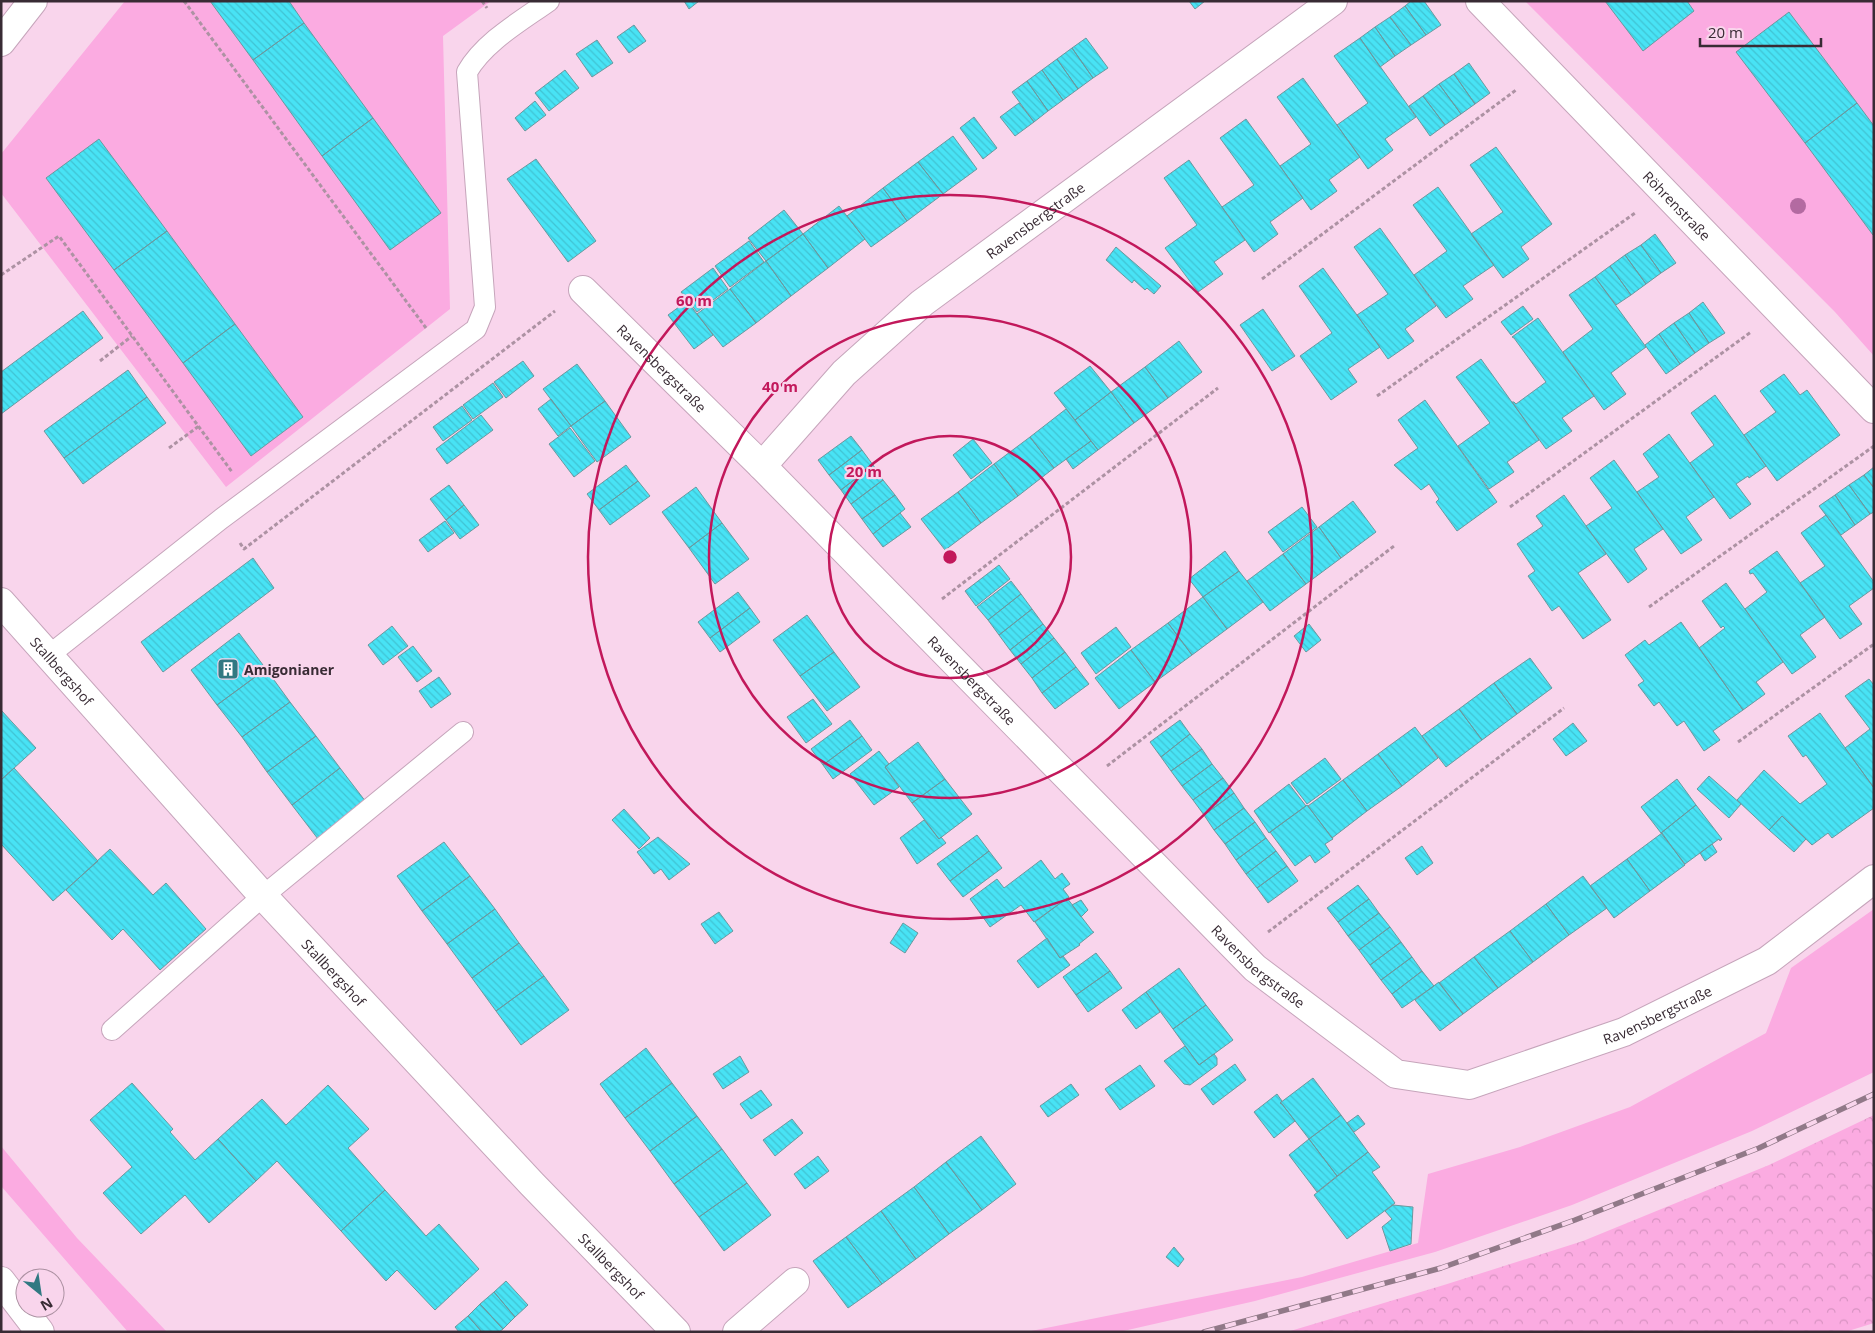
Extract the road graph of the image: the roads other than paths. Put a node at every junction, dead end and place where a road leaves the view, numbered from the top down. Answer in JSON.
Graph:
{"nodes":[{"id":1,"x":33,"y":1,"type":"edge"},
{"id":2,"x":549,"y":1,"type":"edge"},
{"id":3,"x":1332,"y":1,"type":"edge"},
{"id":4,"x":1480,"y":1,"type":"edge"},
{"id":5,"x":1,"y":42,"type":"edge"},
{"id":6,"x":583,"y":290,"type":"road end"},
{"id":7,"x":1874,"y":409,"type":"edge"},
{"id":8,"x":762,"y":466,"type":"junction"},
{"id":9,"x":1,"y":602,"type":"edge"},
{"id":10,"x":48,"y":656,"type":"junction"},
{"id":11,"x":463,"y":732,"type":"dead end"},
{"id":12,"x":1874,"y":880,"type":"edge"},
{"id":13,"x":262,"y":896,"type":"junction"},
{"id":14,"x":112,"y":1030,"type":"dead end"},
{"id":15,"x":1,"y":1281,"type":"edge"},
{"id":16,"x":795,"y":1282,"type":"dead end"},
{"id":17,"x":40,"y":1332,"type":"edge"},
{"id":18,"x":676,"y":1332,"type":"edge"},
{"id":19,"x":737,"y":1332,"type":"edge"}],
"edges":[{"from":1,"to":5,"type":"street"},
{"from":2,"to":10,"type":"lane"},
{"from":3,"to":8,"type":"street","name":"Ravensbergstraße"},
{"from":4,"to":7,"type":"street","name":"Röhrenstraße"},
{"from":6,"to":8,"type":"street","name":"Ravensbergstraße"},
{"from":8,"to":12,"type":"street","name":"Ravensbergstraße"},
{"from":9,"to":10,"type":"street","name":"Stallbergshof"},
{"from":10,"to":13,"type":"street","name":"Stallbergshof"},
{"from":11,"to":13,"type":"lane"},
{"from":13,"to":14,"type":"lane"},
{"from":13,"to":18,"type":"street","name":"Stallbergshof"},
{"from":15,"to":17,"type":"street"},
{"from":16,"to":19,"type":"street"}]}
